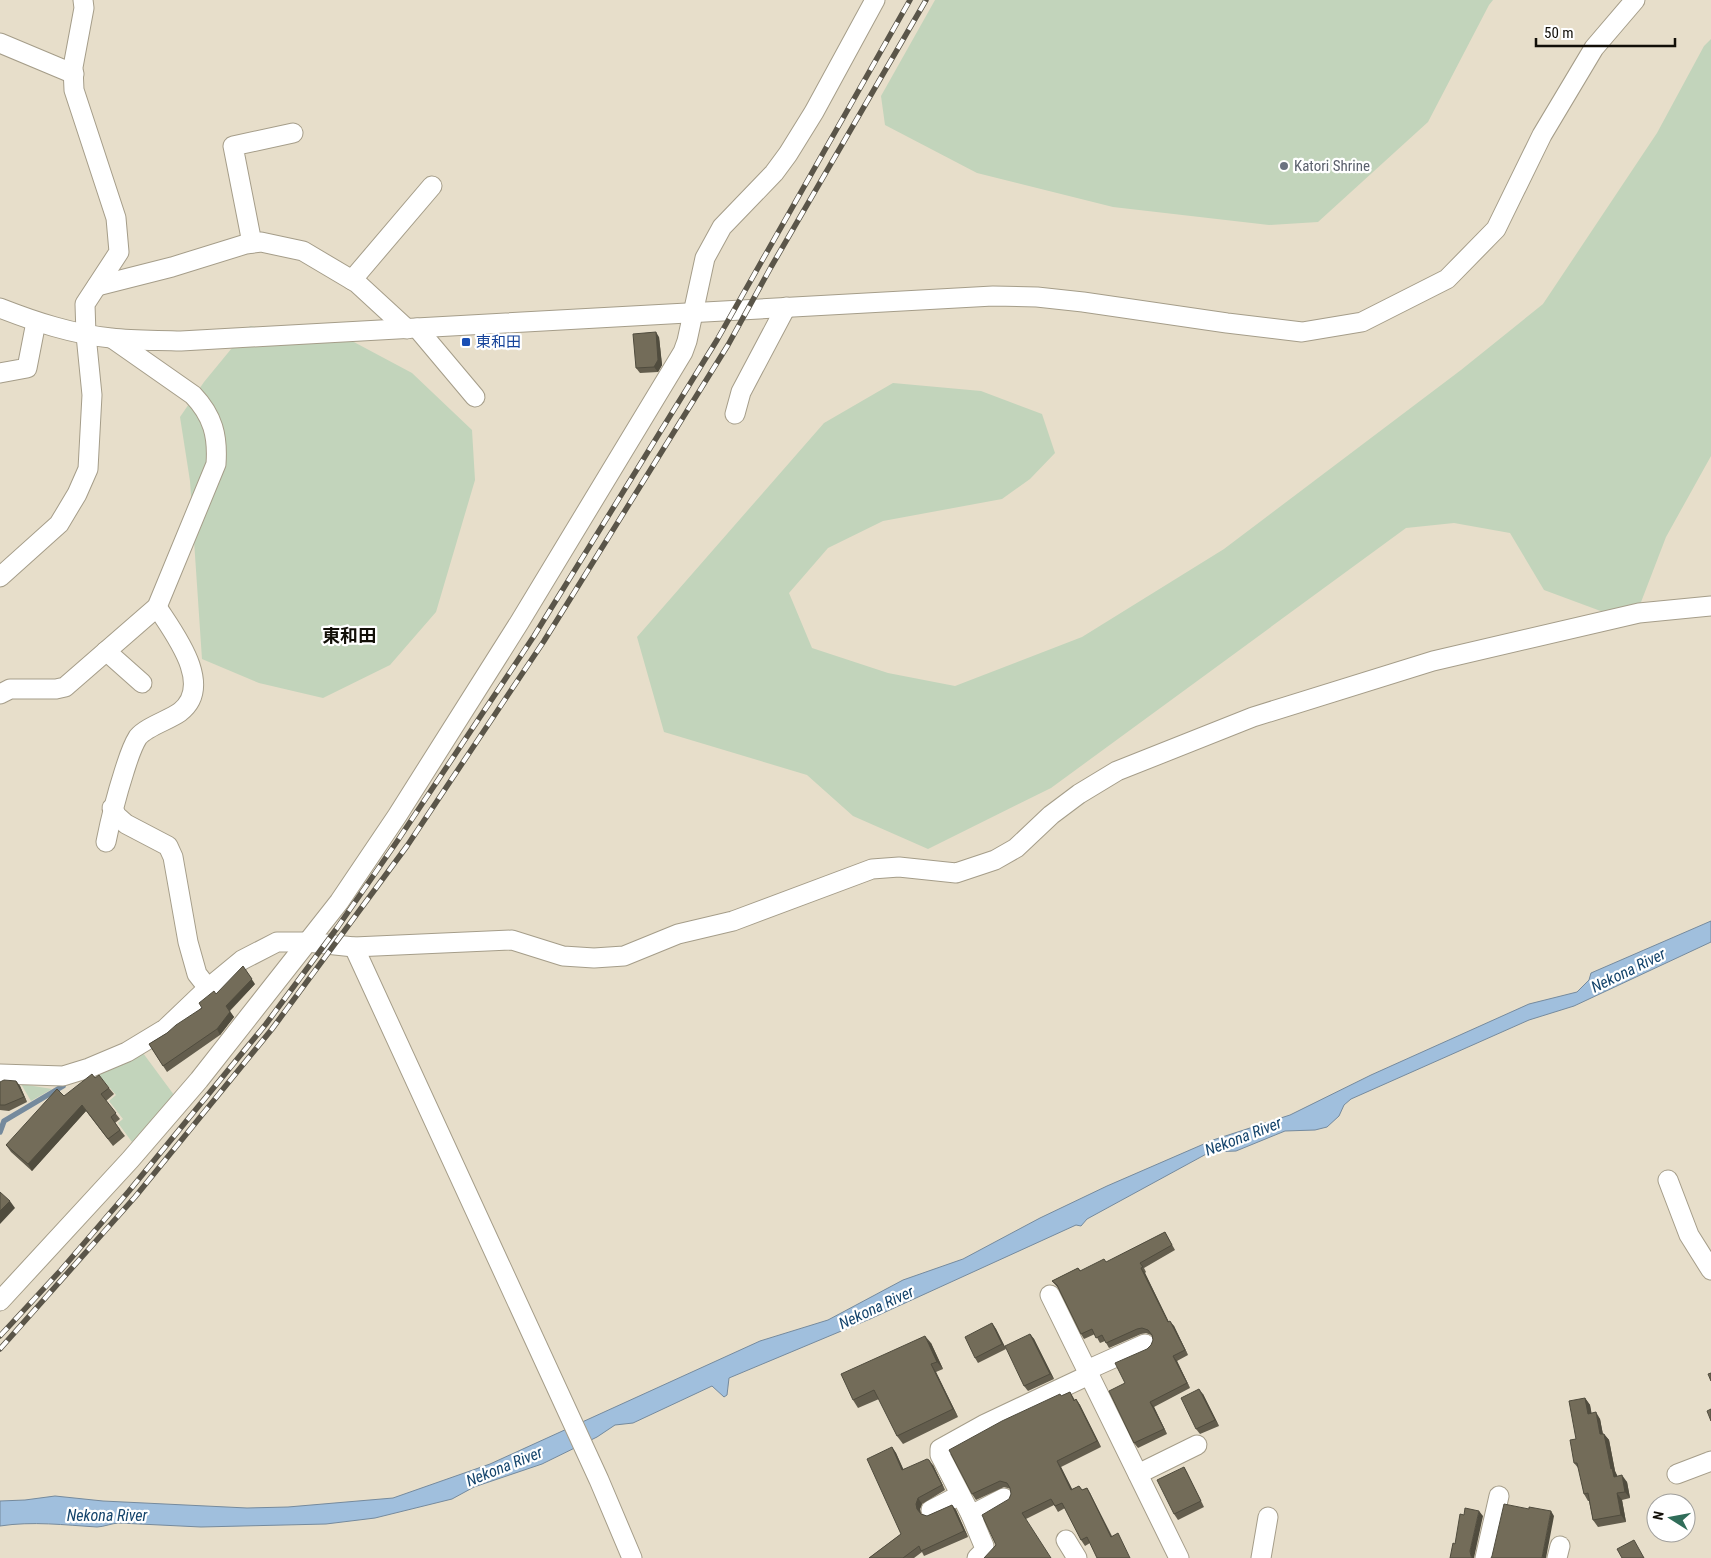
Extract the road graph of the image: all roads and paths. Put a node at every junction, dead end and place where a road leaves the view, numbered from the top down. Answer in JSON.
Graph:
{"nodes":[{"id":1,"x":83,"y":0,"type":"edge"},
{"id":2,"x":875,"y":0,"type":"edge"},
{"id":3,"x":1635,"y":0,"type":"edge"},
{"id":4,"x":0,"y":43,"type":"edge"},
{"id":5,"x":74,"y":74,"type":"junction"},
{"id":6,"x":293,"y":133,"type":"dead end"},
{"id":7,"x":432,"y":186,"type":"dead end"},
{"id":8,"x":252,"y":243,"type":"junction"},
{"id":9,"x":352,"y":280,"type":"junction"},
{"id":10,"x":97,"y":286,"type":"junction"},
{"id":11,"x":786,"y":307,"type":"junction"},
{"id":12,"x":0,"y":308,"type":"edge"},
{"id":13,"x":693,"y":313,"type":"junction"},
{"id":14,"x":36,"y":322,"type":"junction"},
{"id":15,"x":412,"y":329,"type":"junction"},
{"id":16,"x":86,"y":335,"type":"junction"},
{"id":17,"x":113,"y":339,"type":"junction"},
{"id":18,"x":0,"y":373,"type":"edge"},
{"id":19,"x":475,"y":397,"type":"dead end"},
{"id":20,"x":735,"y":414,"type":"dead end"},
{"id":21,"x":0,"y":577,"type":"edge"},
{"id":22,"x":1711,"y":606,"type":"edge"},
{"id":23,"x":157,"y":607,"type":"junction"},
{"id":24,"x":106,"y":650,"type":"junction"},
{"id":25,"x":142,"y":683,"type":"dead end"},
{"id":26,"x":0,"y":694,"type":"edge"},
{"id":27,"x":112,"y":808,"type":"junction"},
{"id":28,"x":106,"y":842,"type":"dead end"},
{"id":29,"x":307,"y":942,"type":"junction"},
{"id":30,"x":354,"y":947,"type":"junction"},
{"id":31,"x":208,"y":988,"type":"junction"},
{"id":32,"x":0,"y":1074,"type":"edge"},
{"id":33,"x":1668,"y":1180,"type":"dead end"},
{"id":34,"x":1711,"y":1270,"type":"edge"},
{"id":35,"x":1050,"y":1295,"type":"dead end"},
{"id":36,"x":0,"y":1301,"type":"edge"},
{"id":37,"x":1145,"y":1344,"type":"dead end"},
{"id":38,"x":1088,"y":1373,"type":"junction"},
{"id":39,"x":1196,"y":1445,"type":"dead end"},
{"id":40,"x":1711,"y":1461,"type":"edge"},
{"id":41,"x":1138,"y":1474,"type":"junction"},
{"id":42,"x":1677,"y":1474,"type":"dead end"},
{"id":43,"x":960,"y":1495,"type":"junction"},
{"id":44,"x":1499,"y":1496,"type":"dead end"},
{"id":45,"x":1004,"y":1498,"type":"dead end"},
{"id":46,"x":931,"y":1510,"type":"dead end"},
{"id":47,"x":971,"y":1515,"type":"junction"},
{"id":48,"x":1268,"y":1517,"type":"dead end"},
{"id":49,"x":1066,"y":1540,"type":"dead end"},
{"id":50,"x":626,"y":1554,"type":"edge"},
{"id":51,"x":977,"y":1558,"type":"edge"},
{"id":52,"x":1077,"y":1558,"type":"edge"},
{"id":53,"x":1179,"y":1558,"type":"edge"},
{"id":54,"x":1261,"y":1558,"type":"edge"},
{"id":55,"x":1485,"y":1558,"type":"edge"}],
"edges":[{"from":1,"to":5,"type":"street"},
{"from":2,"to":13,"type":"street"},
{"from":3,"to":11,"type":"street"},
{"from":4,"to":5,"type":"street"},
{"from":5,"to":10,"type":"street"},
{"from":6,"to":8,"type":"street"},
{"from":7,"to":9,"type":"street"},
{"from":8,"to":9,"type":"street"},
{"from":8,"to":10,"type":"street"},
{"from":9,"to":15,"type":"street"},
{"from":10,"to":16,"type":"street"},
{"from":11,"to":13,"type":"street"},
{"from":11,"to":20,"type":"street"},
{"from":12,"to":14,"type":"street"},
{"from":13,"to":15,"type":"street"},
{"from":13,"to":29,"type":"street"},
{"from":14,"to":16,"type":"street"},
{"from":14,"to":18,"type":"street"},
{"from":15,"to":17,"type":"street"},
{"from":15,"to":19,"type":"street"},
{"from":16,"to":17,"type":"street"},
{"from":16,"to":21,"type":"street"},
{"from":17,"to":23,"type":"street"},
{"from":22,"to":30,"type":"street"},
{"from":23,"to":24,"type":"street"},
{"from":23,"to":27,"type":"street"},
{"from":24,"to":25,"type":"street"},
{"from":24,"to":26,"type":"street"},
{"from":27,"to":28,"type":"street"},
{"from":27,"to":31,"type":"street"},
{"from":29,"to":30,"type":"street"},
{"from":29,"to":31,"type":"street"},
{"from":29,"to":36,"type":"street"},
{"from":30,"to":50,"type":"street"},
{"from":31,"to":32,"type":"street"},
{"from":33,"to":34,"type":"street"},
{"from":35,"to":38,"type":"street"},
{"from":37,"to":38,"type":"street"},
{"from":38,"to":41,"type":"street"},
{"from":38,"to":43,"type":"street"},
{"from":39,"to":41,"type":"street"},
{"from":40,"to":42,"type":"street"},
{"from":41,"to":53,"type":"street"},
{"from":43,"to":46,"type":"street"},
{"from":43,"to":47,"type":"street"},
{"from":44,"to":55,"type":"street"},
{"from":45,"to":47,"type":"street"},
{"from":47,"to":51,"type":"street"},
{"from":48,"to":54,"type":"street"},
{"from":49,"to":52,"type":"street"}]}
